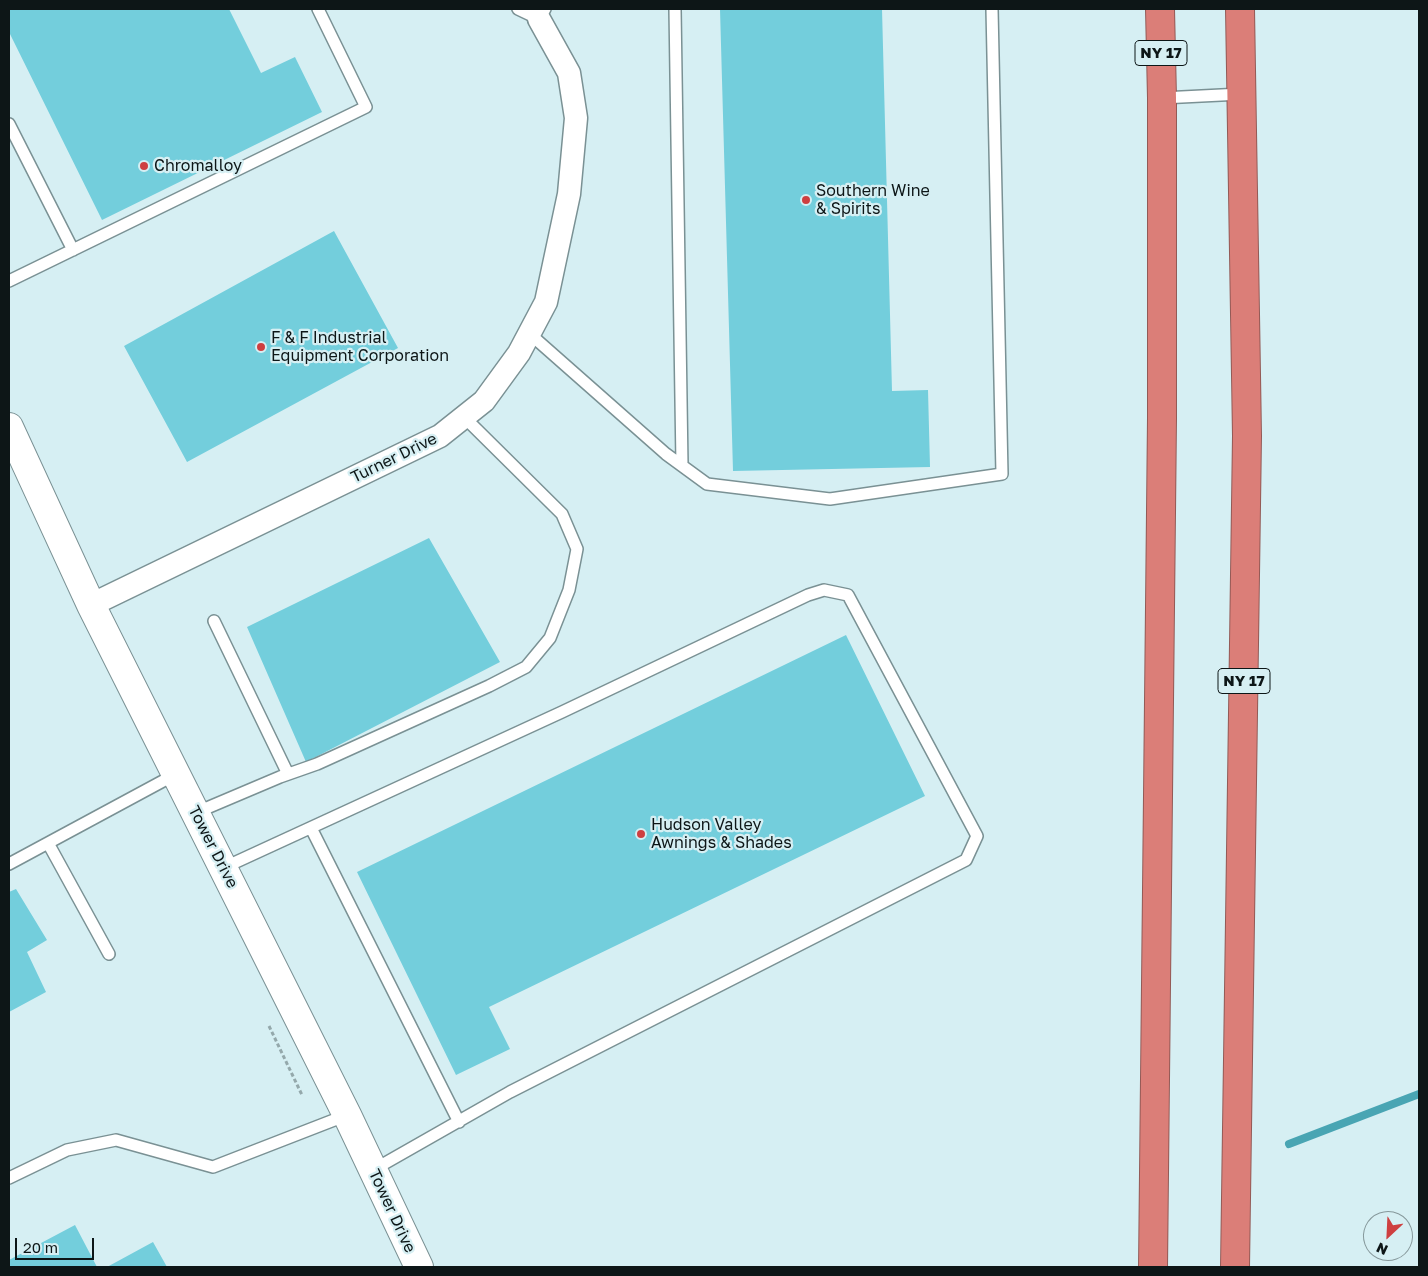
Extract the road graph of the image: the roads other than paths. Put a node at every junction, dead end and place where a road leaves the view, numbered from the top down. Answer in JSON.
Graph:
{"nodes":[{"id":1,"x":318,"y":9,"type":"edge"},
{"id":2,"x":518,"y":9,"type":"edge"},
{"id":3,"x":675,"y":9,"type":"edge"},
{"id":4,"x":992,"y":9,"type":"edge"},
{"id":5,"x":1160,"y":9,"type":"edge"},
{"id":6,"x":1240,"y":9,"type":"edge"},
{"id":7,"x":542,"y":14,"type":"edge"},
{"id":8,"x":1241,"y":94,"type":"junction"},
{"id":9,"x":1162,"y":98,"type":"junction"},
{"id":10,"x":9,"y":124,"type":"edge"},
{"id":11,"x":73,"y":250,"type":"junction"},
{"id":12,"x":9,"y":281,"type":"edge"},
{"id":13,"x":530,"y":334,"type":"junction"},
{"id":14,"x":464,"y":417,"type":"junction"},
{"id":15,"x":9,"y":427,"type":"edge"},
{"id":16,"x":682,"y":465,"type":"junction"},
{"id":17,"x":90,"y":605,"type":"junction"},
{"id":18,"x":214,"y":621,"type":"dead end"},
{"id":19,"x":176,"y":774,"type":"junction"},
{"id":20,"x":288,"y":774,"type":"junction"},
{"id":21,"x":196,"y":813,"type":"junction"},
{"id":22,"x":311,"y":828,"type":"junction"},
{"id":23,"x":48,"y":843,"type":"junction"},
{"id":24,"x":9,"y":864,"type":"edge"},
{"id":25,"x":223,"y":868,"type":"junction"},
{"id":26,"x":108,"y":954,"type":"dead end"},
{"id":27,"x":347,"y":1115,"type":"junction"},
{"id":28,"x":459,"y":1122,"type":"junction"},
{"id":29,"x":373,"y":1170,"type":"junction"},
{"id":30,"x":9,"y":1178,"type":"edge"},
{"id":31,"x":419,"y":1267,"type":"edge"},
{"id":32,"x":1153,"y":1267,"type":"edge"},
{"id":33,"x":1236,"y":1267,"type":"edge"}],
"edges":[{"from":1,"to":11,"type":"lane"},
{"from":2,"to":7,"type":"lane"},
{"from":3,"to":16,"type":"lane"},
{"from":4,"to":16,"type":"lane"},
{"from":5,"to":9,"type":"highway","number":"NY 17"},
{"from":6,"to":8,"type":"highway","number":"NY 17"},
{"from":7,"to":13,"type":"street","name":"Turner Drive"},
{"from":8,"to":9,"type":"lane"},
{"from":8,"to":33,"type":"highway","number":"NY 17"},
{"from":9,"to":32,"type":"highway","number":"NY 17"},
{"from":10,"to":11,"type":"lane"},
{"from":11,"to":12,"type":"lane"},
{"from":13,"to":14,"type":"street","name":"Turner Drive"},
{"from":13,"to":16,"type":"lane"},
{"from":14,"to":17,"type":"street","name":"Turner Drive"},
{"from":14,"to":20,"type":"lane"},
{"from":15,"to":17,"type":"street","name":"Tower Drive"},
{"from":17,"to":19,"type":"street","name":"Tower Drive"},
{"from":18,"to":20,"type":"lane"},
{"from":19,"to":21,"type":"street","name":"Tower Drive"},
{"from":19,"to":23,"type":"lane"},
{"from":20,"to":21,"type":"lane"},
{"from":21,"to":25,"type":"street","name":"Tower Drive"},
{"from":22,"to":25,"type":"lane"},
{"from":22,"to":28,"type":"lane"},
{"from":22,"to":28,"type":"lane"},
{"from":23,"to":24,"type":"lane"},
{"from":23,"to":26,"type":"lane"},
{"from":25,"to":27,"type":"street","name":"Tower Drive"},
{"from":27,"to":29,"type":"street","name":"Tower Drive"},
{"from":27,"to":30,"type":"lane"},
{"from":28,"to":29,"type":"lane"},
{"from":29,"to":31,"type":"street","name":"Tower Drive"}]}
